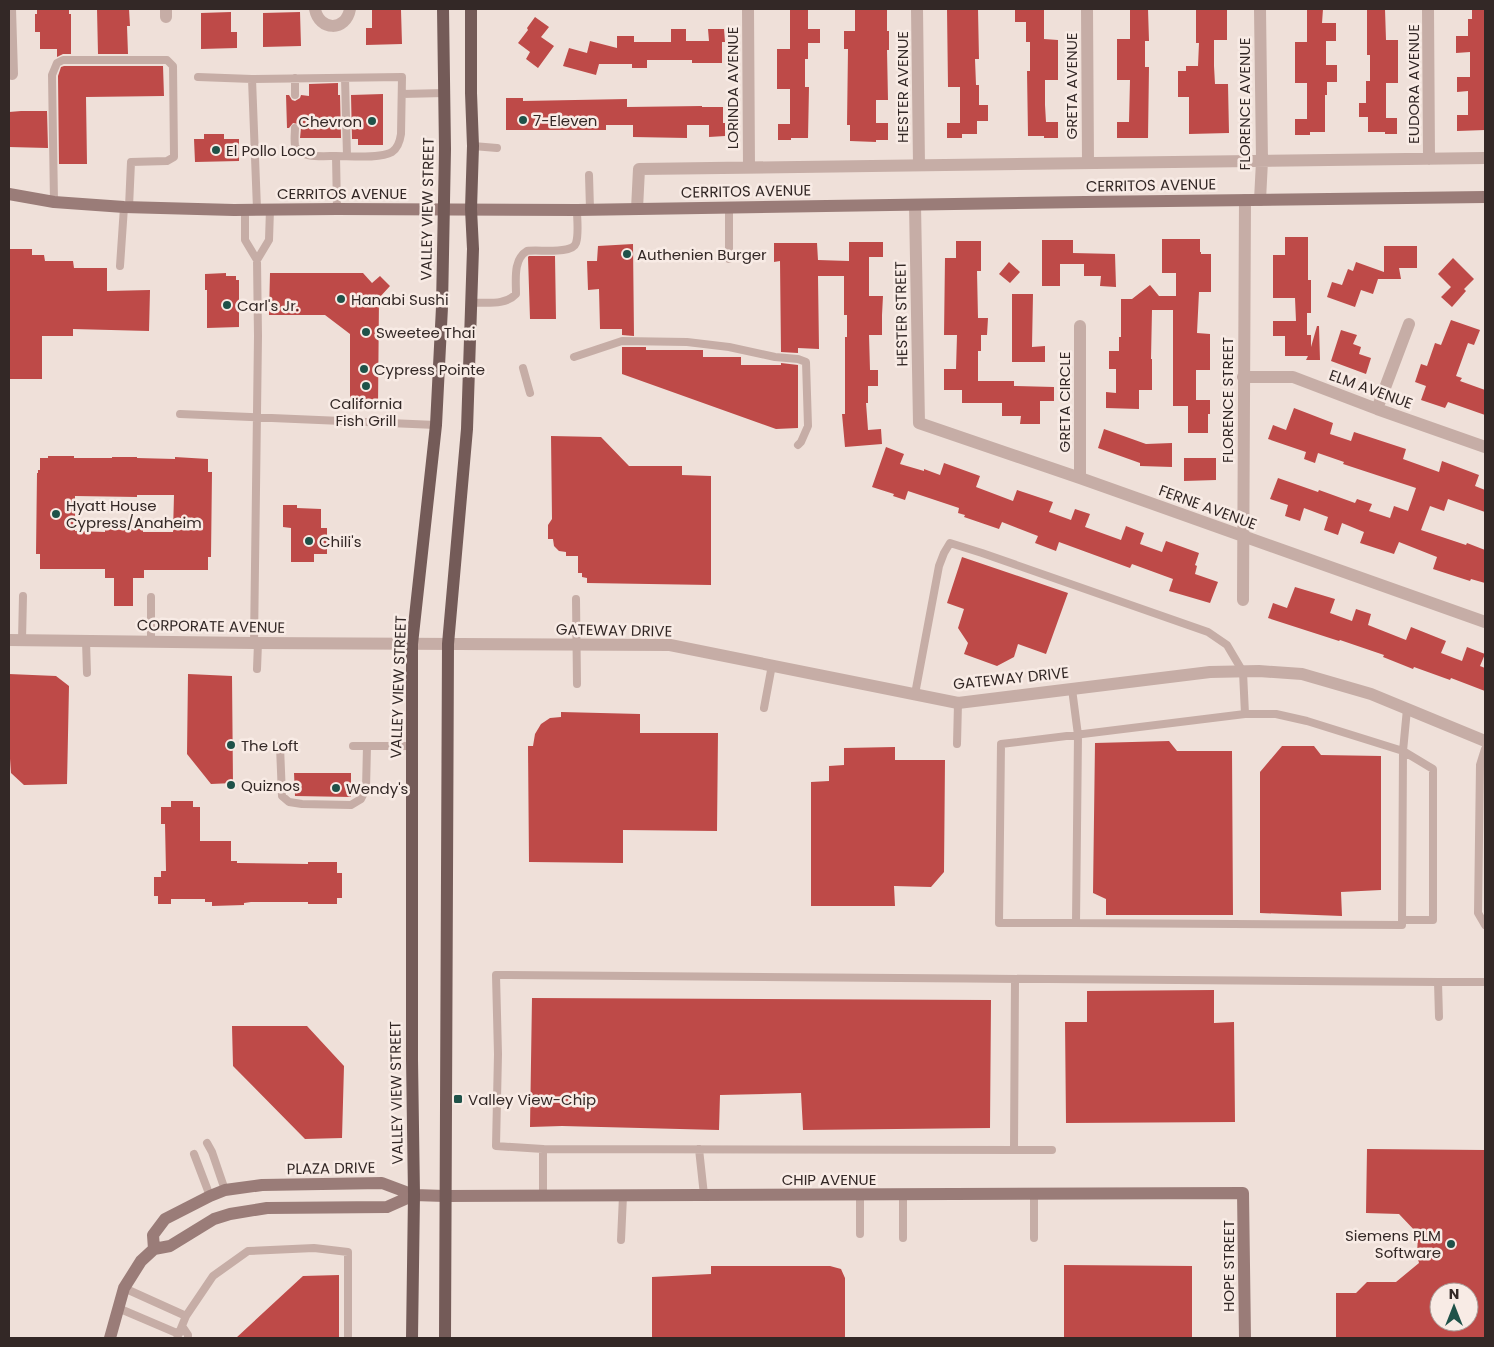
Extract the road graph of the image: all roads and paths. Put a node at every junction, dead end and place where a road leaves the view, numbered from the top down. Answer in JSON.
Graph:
{"nodes":[{"id":1,"x":10,"y":9,"type":"edge"},
{"id":2,"x":315,"y":9,"type":"edge"},
{"id":3,"x":350,"y":9,"type":"edge"},
{"id":4,"x":443,"y":9,"type":"edge"},
{"id":5,"x":471,"y":9,"type":"edge"},
{"id":6,"x":748,"y":9,"type":"edge"},
{"id":7,"x":917,"y":9,"type":"edge"},
{"id":8,"x":1087,"y":9,"type":"edge"},
{"id":9,"x":1260,"y":9,"type":"edge"},
{"id":10,"x":1428,"y":9,"type":"edge"},
{"id":11,"x":12,"y":74,"type":"dead end"},
{"id":12,"x":198,"y":77,"type":"dead end"},
{"id":13,"x":295,"y":78,"type":"junction"},
{"id":14,"x":346,"y":78,"type":"junction"},
{"id":15,"x":252,"y":79,"type":"junction"},
{"id":16,"x":444,"y":93,"type":"junction"},
{"id":17,"x":402,"y":94,"type":"junction"},
{"id":18,"x":295,"y":95,"type":"dead end"},
{"id":19,"x":295,"y":128,"type":"dead end"},
{"id":20,"x":473,"y":146,"type":"junction"},
{"id":21,"x":497,"y":148,"type":"dead end"},
{"id":22,"x":336,"y":156,"type":"junction"},
{"id":23,"x":347,"y":156,"type":"junction"},
{"id":24,"x":1485,"y":158,"type":"edge"},
{"id":25,"x":1430,"y":159,"type":"junction"},
{"id":26,"x":1262,"y":160,"type":"junction"},
{"id":27,"x":1088,"y":163,"type":"junction"},
{"id":28,"x":919,"y":165,"type":"junction"},
{"id":29,"x":749,"y":167,"type":"junction"},
{"id":30,"x":590,"y":175,"type":"dead end"},
{"id":31,"x":9,"y":194,"type":"edge"},
{"id":32,"x":1485,"y":197,"type":"edge"},
{"id":33,"x":1245,"y":200,"type":"junction"},
{"id":34,"x":1260,"y":200,"type":"junction"},
{"id":35,"x":54,"y":202,"type":"junction"},
{"id":36,"x":915,"y":205,"type":"junction"},
{"id":37,"x":126,"y":207,"type":"junction"},
{"id":38,"x":729,"y":208,"type":"junction"},
{"id":39,"x":270,"y":209,"type":"junction"},
{"id":40,"x":337,"y":209,"type":"junction"},
{"id":41,"x":444,"y":209,"type":"junction"},
{"id":42,"x":471,"y":209,"type":"junction"},
{"id":43,"x":637,"y":209,"type":"junction"},
{"id":44,"x":251,"y":210,"type":"junction"},
{"id":45,"x":577,"y":210,"type":"junction"},
{"id":46,"x":590,"y":210,"type":"junction"},
{"id":47,"x":729,"y":259,"type":"dead end"},
{"id":48,"x":257,"y":260,"type":"junction"},
{"id":49,"x":120,"y":266,"type":"dead end"},
{"id":50,"x":471,"y":303,"type":"junction"},
{"id":51,"x":1408,"y":324,"type":"dead end"},
{"id":52,"x":1080,"y":326,"type":"dead end"},
{"id":53,"x":574,"y":357,"type":"dead end"},
{"id":54,"x":523,"y":368,"type":"dead end"},
{"id":55,"x":1243,"y":377,"type":"junction"},
{"id":56,"x":530,"y":393,"type":"dead end"},
{"id":57,"x":1378,"y":409,"type":"junction"},
{"id":58,"x":180,"y":414,"type":"dead end"},
{"id":59,"x":257,"y":418,"type":"junction"},
{"id":60,"x":919,"y":423,"type":"joint"},
{"id":61,"x":436,"y":425,"type":"junction"},
{"id":62,"x":798,"y":445,"type":"dead end"},
{"id":63,"x":1485,"y":447,"type":"edge"},
{"id":64,"x":1080,"y":478,"type":"junction"},
{"id":65,"x":1244,"y":537,"type":"junction"},
{"id":66,"x":23,"y":596,"type":"dead end"},
{"id":67,"x":151,"y":597,"type":"dead end"},
{"id":68,"x":576,"y":599,"type":"dead end"},
{"id":69,"x":1243,"y":600,"type":"dead end"},
{"id":70,"x":1485,"y":622,"type":"edge"},
{"id":71,"x":9,"y":640,"type":"edge"},
{"id":72,"x":22,"y":640,"type":"junction"},
{"id":73,"x":86,"y":641,"type":"junction"},
{"id":74,"x":151,"y":642,"type":"junction"},
{"id":75,"x":256,"y":643,"type":"junction"},
{"id":76,"x":412,"y":644,"type":"junction"},
{"id":77,"x":448,"y":644,"type":"junction"},
{"id":78,"x":576,"y":645,"type":"junction"},
{"id":79,"x":772,"y":666,"type":"junction"},
{"id":80,"x":257,"y":669,"type":"dead end"},
{"id":81,"x":1243,"y":672,"type":"junction"},
{"id":82,"x":87,"y":673,"type":"dead end"},
{"id":83,"x":577,"y":684,"type":"dead end"},
{"id":84,"x":1072,"y":689,"type":"junction"},
{"id":85,"x":915,"y":694,"type":"junction"},
{"id":86,"x":958,"y":703,"type":"junction"},
{"id":87,"x":764,"y":708,"type":"dead end"},
{"id":88,"x":1407,"y":709,"type":"junction"},
{"id":89,"x":1245,"y":714,"type":"junction"},
{"id":90,"x":1078,"y":735,"type":"junction"},
{"id":91,"x":1485,"y":741,"type":"edge"},
{"id":92,"x":957,"y":744,"type":"dead end"},
{"id":93,"x":280,"y":746,"type":"dead end"},
{"id":94,"x":353,"y":746,"type":"dead end"},
{"id":95,"x":367,"y":746,"type":"junction"},
{"id":96,"x":412,"y":746,"type":"junction"},
{"id":97,"x":1485,"y":749,"type":"edge"},
{"id":98,"x":1403,"y":751,"type":"junction"},
{"id":99,"x":1483,"y":783,"type":"edge"},
{"id":100,"x":1402,"y":920,"type":"junction"},
{"id":101,"x":1076,"y":923,"type":"junction"},
{"id":102,"x":1485,"y":925,"type":"edge"},
{"id":103,"x":1014,"y":980,"type":"junction"},
{"id":104,"x":1438,"y":982,"type":"junction"},
{"id":105,"x":1485,"y":982,"type":"edge"},
{"id":106,"x":1439,"y":1017,"type":"dead end"},
{"id":107,"x":207,"y":1143,"type":"dead end"},
{"id":108,"x":543,"y":1149,"type":"junction"},
{"id":109,"x":699,"y":1149,"type":"junction"},
{"id":110,"x":1014,"y":1150,"type":"junction"},
{"id":111,"x":1052,"y":1150,"type":"dead end"},
{"id":112,"x":194,"y":1154,"type":"dead end"},
{"id":113,"x":225,"y":1190,"type":"junction"},
{"id":114,"x":1243,"y":1193,"type":"joint"},
{"id":115,"x":1034,"y":1194,"type":"junction"},
{"id":116,"x":414,"y":1195,"type":"junction"},
{"id":117,"x":704,"y":1195,"type":"junction"},
{"id":118,"x":860,"y":1195,"type":"junction"},
{"id":119,"x":903,"y":1195,"type":"junction"},
{"id":120,"x":210,"y":1196,"type":"junction"},
{"id":121,"x":445,"y":1196,"type":"junction"},
{"id":122,"x":543,"y":1196,"type":"junction"},
{"id":123,"x":623,"y":1196,"type":"junction"},
{"id":124,"x":860,"y":1234,"type":"dead end"},
{"id":125,"x":904,"y":1238,"type":"dead end"},
{"id":126,"x":1034,"y":1238,"type":"dead end"},
{"id":127,"x":621,"y":1240,"type":"dead end"},
{"id":128,"x":154,"y":1249,"type":"junction"},
{"id":129,"x":124,"y":1288,"type":"junction"},
{"id":130,"x":118,"y":1308,"type":"junction"},
{"id":131,"x":186,"y":1316,"type":"junction"},
{"id":132,"x":182,"y":1326,"type":"junction"},
{"id":133,"x":178,"y":1336,"type":"edge"},
{"id":134,"x":110,"y":1338,"type":"edge"},
{"id":135,"x":188,"y":1338,"type":"edge"},
{"id":136,"x":348,"y":1338,"type":"edge"},
{"id":137,"x":412,"y":1338,"type":"edge"},
{"id":138,"x":445,"y":1338,"type":"edge"},
{"id":139,"x":1245,"y":1338,"type":"edge"}],
"edges":[{"from":1,"to":11,"type":"street"},
{"from":2,"to":3,"type":"street"},
{"from":4,"to":16,"type":"main road","name":"VALLEY VIEW STREET"},
{"from":5,"to":20,"type":"main road"},
{"from":6,"to":29,"type":"street","name":"LORINDA AVENUE"},
{"from":7,"to":28,"type":"street","name":"HESTER AVENUE"},
{"from":8,"to":27,"type":"street","name":"GRETA AVENUE"},
{"from":9,"to":26,"type":"street","name":"FLORENCE AVENUE"},
{"from":10,"to":25,"type":"street","name":"EUDORA AVENUE"},
{"from":12,"to":15,"type":"lane"},
{"from":13,"to":14,"type":"lane"},
{"from":13,"to":15,"type":"lane"},
{"from":13,"to":18,"type":"lane"},
{"from":14,"to":17,"type":"lane"},
{"from":14,"to":23,"type":"lane"},
{"from":15,"to":44,"type":"lane"},
{"from":16,"to":17,"type":"lane"},
{"from":16,"to":41,"type":"main road","name":"VALLEY VIEW STREET"},
{"from":17,"to":23,"type":"lane"},
{"from":19,"to":22,"type":"lane"},
{"from":20,"to":21,"type":"lane"},
{"from":20,"to":42,"type":"main road"},
{"from":22,"to":23,"type":"lane"},
{"from":22,"to":40,"type":"lane"},
{"from":24,"to":25,"type":"street"},
{"from":25,"to":26,"type":"street"},
{"from":26,"to":27,"type":"street"},
{"from":26,"to":34,"type":"street","name":"FLORENCE AVENUE"},
{"from":27,"to":28,"type":"street"},
{"from":28,"to":29,"type":"street"},
{"from":29,"to":43,"type":"street"},
{"from":30,"to":46,"type":"lane"},
{"from":31,"to":35,"type":"street","name":"CERRITOS AVENUE"},
{"from":32,"to":34,"type":"street","name":"CERRITOS AVENUE"},
{"from":33,"to":34,"type":"street","name":"CERRITOS AVENUE"},
{"from":33,"to":36,"type":"street","name":"CERRITOS AVENUE"},
{"from":33,"to":55,"type":"street","name":"FLORENCE STREET"},
{"from":35,"to":37,"type":"street","name":"CERRITOS AVENUE"},
{"from":35,"to":37,"type":"lane"},
{"from":36,"to":38,"type":"street","name":"CERRITOS AVENUE"},
{"from":36,"to":60,"type":"street","name":"HESTER STREET"},
{"from":37,"to":44,"type":"street","name":"CERRITOS AVENUE"},
{"from":37,"to":49,"type":"lane"},
{"from":38,"to":43,"type":"street","name":"CERRITOS AVENUE"},
{"from":38,"to":47,"type":"lane"},
{"from":39,"to":40,"type":"street","name":"CERRITOS AVENUE"},
{"from":39,"to":44,"type":"street","name":"CERRITOS AVENUE"},
{"from":39,"to":48,"type":"lane"},
{"from":40,"to":41,"type":"street","name":"CERRITOS AVENUE"},
{"from":41,"to":42,"type":"street","name":"CERRITOS AVENUE"},
{"from":41,"to":61,"type":"main road","name":"VALLEY VIEW STREET"},
{"from":42,"to":45,"type":"street","name":"CERRITOS AVENUE"},
{"from":42,"to":50,"type":"main road"},
{"from":43,"to":46,"type":"street","name":"CERRITOS AVENUE"},
{"from":44,"to":48,"type":"lane"},
{"from":45,"to":46,"type":"street","name":"CERRITOS AVENUE"},
{"from":45,"to":50,"type":"lane"},
{"from":48,"to":59,"type":"lane"},
{"from":50,"to":77,"type":"main road"},
{"from":51,"to":57,"type":"street"},
{"from":52,"to":64,"type":"street","name":"GRETA CIRCLE"},
{"from":53,"to":62,"type":"lane"},
{"from":54,"to":56,"type":"lane"},
{"from":55,"to":57,"type":"street","name":"ELM AVENUE"},
{"from":55,"to":65,"type":"street","name":"FLORENCE STREET"},
{"from":57,"to":63,"type":"street","name":"ELM AVENUE"},
{"from":58,"to":59,"type":"lane"},
{"from":59,"to":61,"type":"lane"},
{"from":59,"to":75,"type":"lane"},
{"from":60,"to":64,"type":"street","name":"FERNE AVENUE"},
{"from":61,"to":76,"type":"main road","name":"VALLEY VIEW STREET"},
{"from":64,"to":65,"type":"street","name":"FERNE AVENUE"},
{"from":65,"to":69,"type":"street","name":"FLORENCE STREET"},
{"from":65,"to":70,"type":"street","name":"FERNE AVENUE"},
{"from":66,"to":72,"type":"lane"},
{"from":67,"to":74,"type":"lane"},
{"from":68,"to":78,"type":"lane"},
{"from":71,"to":72,"type":"street","name":"CORPORATE AVENUE"},
{"from":72,"to":73,"type":"street","name":"CORPORATE AVENUE"},
{"from":73,"to":74,"type":"street","name":"CORPORATE AVENUE"},
{"from":73,"to":82,"type":"lane"},
{"from":74,"to":75,"type":"street","name":"CORPORATE AVENUE"},
{"from":75,"to":76,"type":"street","name":"CORPORATE AVENUE"},
{"from":75,"to":80,"type":"lane"},
{"from":76,"to":77,"type":"street","name":"GATEWAY DRIVE"},
{"from":76,"to":96,"type":"main road","name":"VALLEY VIEW STREET"},
{"from":77,"to":78,"type":"street","name":"GATEWAY DRIVE"},
{"from":77,"to":121,"type":"main road"},
{"from":78,"to":79,"type":"street","name":"GATEWAY DRIVE"},
{"from":78,"to":83,"type":"lane"},
{"from":79,"to":85,"type":"street","name":"GATEWAY DRIVE"},
{"from":79,"to":87,"type":"lane"},
{"from":81,"to":84,"type":"street","name":"GATEWAY DRIVE"},
{"from":81,"to":85,"type":"lane"},
{"from":81,"to":88,"type":"street","name":"GATEWAY DRIVE"},
{"from":81,"to":89,"type":"lane"},
{"from":84,"to":86,"type":"street","name":"GATEWAY DRIVE"},
{"from":84,"to":90,"type":"lane"},
{"from":85,"to":86,"type":"street","name":"GATEWAY DRIVE"},
{"from":86,"to":92,"type":"lane"},
{"from":88,"to":91,"type":"street","name":"GATEWAY DRIVE"},
{"from":88,"to":98,"type":"lane"},
{"from":89,"to":90,"type":"lane"},
{"from":89,"to":98,"type":"lane"},
{"from":90,"to":101,"type":"lane"},
{"from":90,"to":101,"type":"lane"},
{"from":93,"to":95,"type":"lane"},
{"from":94,"to":95,"type":"lane"},
{"from":95,"to":96,"type":"lane"},
{"from":96,"to":116,"type":"main road","name":"VALLEY VIEW STREET"},
{"from":97,"to":99,"type":"lane"},
{"from":98,"to":100,"type":"lane"},
{"from":98,"to":100,"type":"lane"},
{"from":99,"to":102,"type":"lane"},
{"from":100,"to":101,"type":"lane"},
{"from":103,"to":104,"type":"lane"},
{"from":103,"to":108,"type":"lane"},
{"from":103,"to":110,"type":"lane"},
{"from":104,"to":105,"type":"lane"},
{"from":104,"to":106,"type":"lane"},
{"from":107,"to":113,"type":"lane"},
{"from":108,"to":109,"type":"lane"},
{"from":108,"to":122,"type":"lane"},
{"from":109,"to":110,"type":"lane"},
{"from":109,"to":117,"type":"lane"},
{"from":110,"to":111,"type":"lane"},
{"from":112,"to":120,"type":"lane"},
{"from":113,"to":116,"type":"street","name":"PLAZA DRIVE"},
{"from":113,"to":120,"type":"street","name":"PLAZA DRIVE"},
{"from":114,"to":115,"type":"street","name":"CHIP AVENUE"},
{"from":114,"to":139,"type":"street","name":"HOPE STREET"},
{"from":115,"to":119,"type":"street","name":"CHIP AVENUE"},
{"from":115,"to":126,"type":"lane"},
{"from":116,"to":121,"type":"street","name":"CHIP AVENUE"},
{"from":116,"to":128,"type":"street","name":"PLAZA DRIVE"},
{"from":116,"to":137,"type":"main road","name":"VALLEY VIEW STREET"},
{"from":117,"to":118,"type":"street","name":"CHIP AVENUE"},
{"from":117,"to":123,"type":"street","name":"CHIP AVENUE"},
{"from":118,"to":119,"type":"street","name":"CHIP AVENUE"},
{"from":118,"to":124,"type":"lane"},
{"from":119,"to":125,"type":"lane"},
{"from":120,"to":128,"type":"street","name":"PLAZA DRIVE"},
{"from":121,"to":122,"type":"street","name":"CHIP AVENUE"},
{"from":121,"to":138,"type":"main road"},
{"from":122,"to":123,"type":"street","name":"CHIP AVENUE"},
{"from":123,"to":127,"type":"lane"},
{"from":128,"to":129,"type":"street","name":"PLAZA DRIVE"},
{"from":129,"to":130,"type":"street","name":"PLAZA DRIVE"},
{"from":129,"to":131,"type":"lane"},
{"from":130,"to":133,"type":"lane"},
{"from":130,"to":134,"type":"street","name":"PLAZA DRIVE"},
{"from":131,"to":132,"type":"lane"},
{"from":131,"to":136,"type":"lane"},
{"from":132,"to":133,"type":"lane"},
{"from":132,"to":135,"type":"lane"}]}
